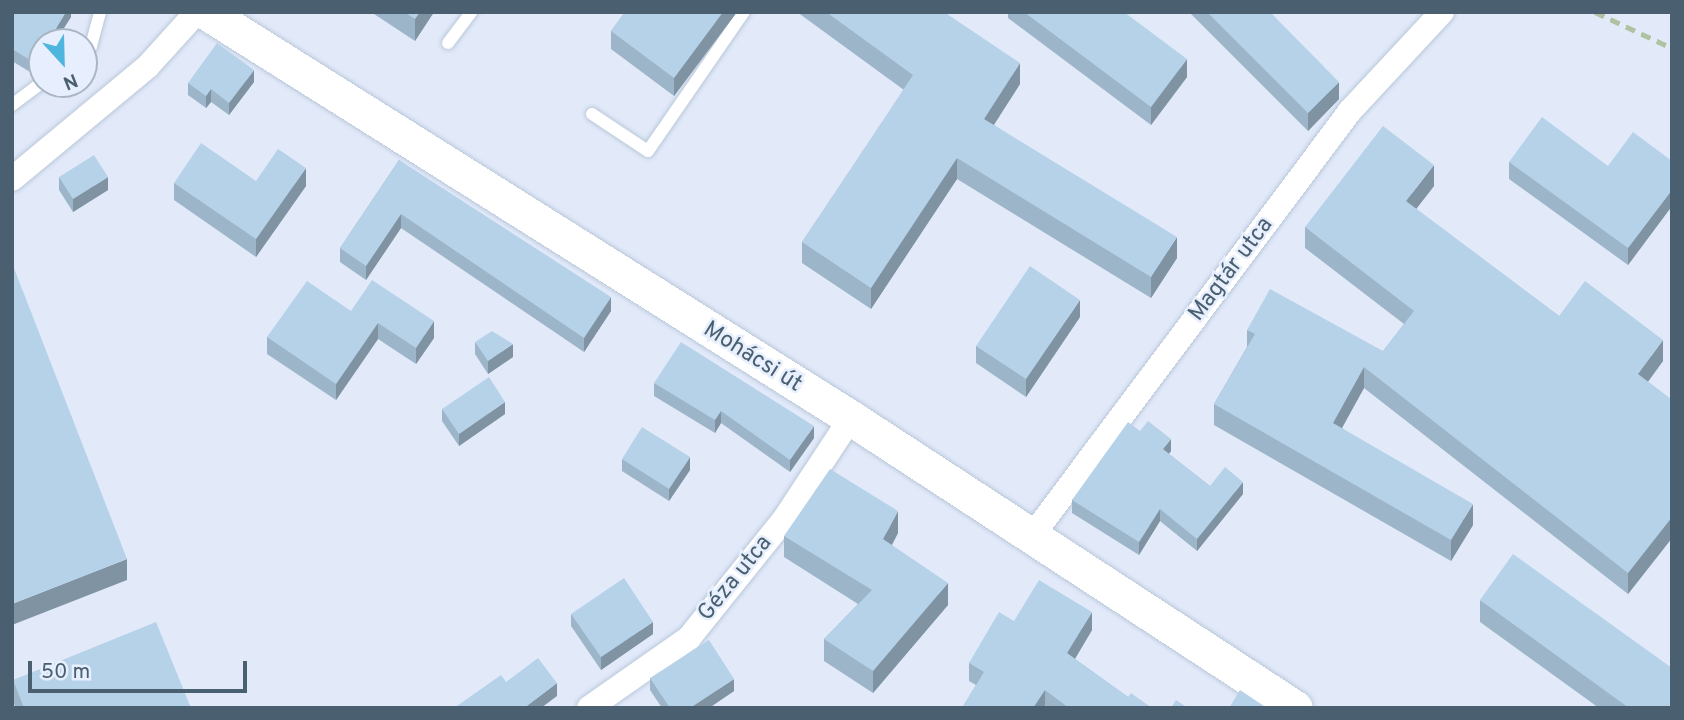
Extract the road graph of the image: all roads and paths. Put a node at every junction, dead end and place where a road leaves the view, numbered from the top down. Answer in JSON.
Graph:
{"nodes":[{"id":1,"x":197,"y":12,"type":"edge"},
{"id":2,"x":206,"y":12,"type":"edge"},
{"id":3,"x":471,"y":12,"type":"edge"},
{"id":4,"x":744,"y":12,"type":"edge"},
{"id":5,"x":1442,"y":12,"type":"edge"},
{"id":6,"x":448,"y":43,"type":"dead end"},
{"id":7,"x":28,"y":93,"type":"edge"},
{"id":8,"x":12,"y":105,"type":"edge"},
{"id":9,"x":592,"y":114,"type":"dead end"},
{"id":10,"x":12,"y":179,"type":"edge"},
{"id":11,"x":850,"y":418,"type":"junction"},
{"id":12,"x":1031,"y":536,"type":"junction"},
{"id":13,"x":589,"y":708,"type":"edge"},
{"id":14,"x":1295,"y":708,"type":"edge"}],
"edges":[{"from":1,"to":10,"type":"street"},
{"from":2,"to":11,"type":"main road","name":"Mohácsi út"},
{"from":3,"to":6,"type":"lane"},
{"from":4,"to":9,"type":"lane"},
{"from":5,"to":12,"type":"street","name":"Magtár utca"},
{"from":7,"to":8,"type":"lane"},
{"from":11,"to":12,"type":"main road","name":"Mohácsi út"},
{"from":11,"to":13,"type":"street","name":"Géza utca"},
{"from":12,"to":14,"type":"main road","name":"Mohácsi út"}]}
